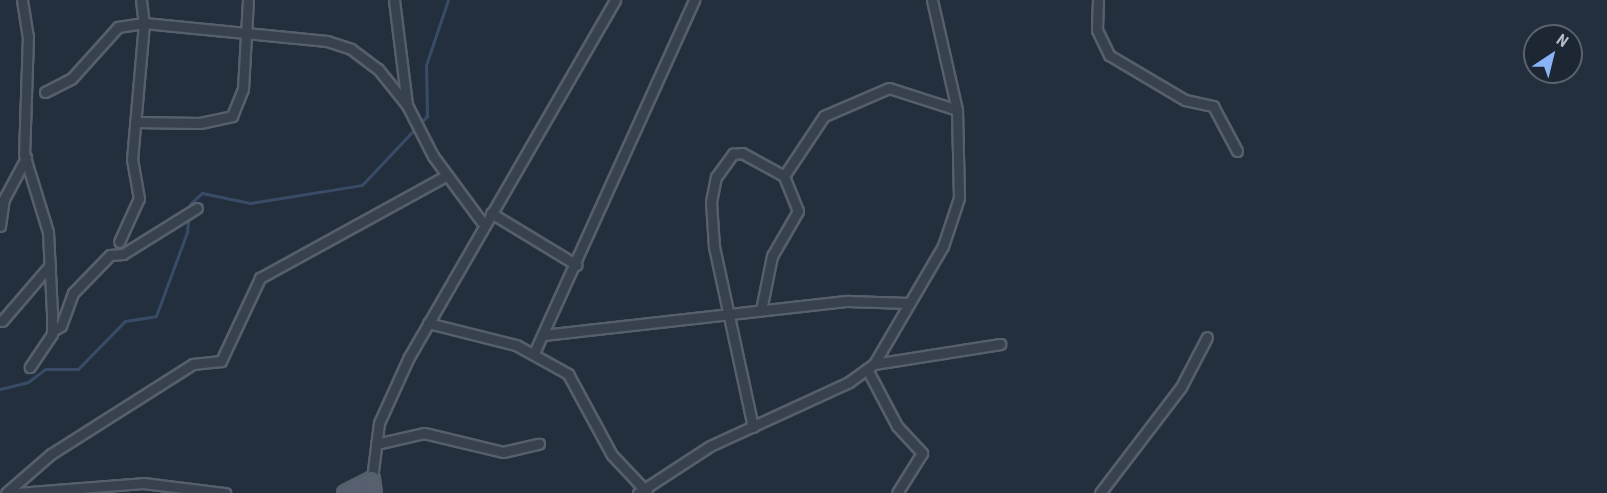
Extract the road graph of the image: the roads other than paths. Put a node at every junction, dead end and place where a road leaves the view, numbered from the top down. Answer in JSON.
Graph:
{"nodes":[{"id":1,"x":22,"y":0,"type":"edge"},
{"id":2,"x":141,"y":0,"type":"edge"},
{"id":3,"x":248,"y":0,"type":"edge"},
{"id":4,"x":394,"y":0,"type":"edge"},
{"id":5,"x":615,"y":0,"type":"edge"},
{"id":6,"x":693,"y":0,"type":"edge"},
{"id":7,"x":932,"y":0,"type":"edge"},
{"id":8,"x":1098,"y":0,"type":"edge"},
{"id":9,"x":144,"y":23,"type":"junction"},
{"id":10,"x":245,"y":37,"type":"junction"},
{"id":11,"x":45,"y":92,"type":"dead end"},
{"id":12,"x":407,"y":105,"type":"junction"},
{"id":13,"x":957,"y":111,"type":"junction"},
{"id":14,"x":135,"y":122,"type":"junction"},
{"id":15,"x":1237,"y":151,"type":"dead end"},
{"id":16,"x":26,"y":158,"type":"junction"},
{"id":17,"x":447,"y":175,"type":"junction"},
{"id":18,"x":784,"y":176,"type":"junction"},
{"id":19,"x":197,"y":208,"type":"dead end"},
{"id":20,"x":491,"y":213,"type":"junction"},
{"id":21,"x":484,"y":225,"type":"junction"},
{"id":22,"x":0,"y":226,"type":"edge"},
{"id":23,"x":119,"y":242,"type":"dead end"},
{"id":24,"x":50,"y":265,"type":"junction"},
{"id":25,"x":577,"y":265,"type":"junction"},
{"id":26,"x":908,"y":303,"type":"junction"},
{"id":27,"x":762,"y":309,"type":"junction"},
{"id":28,"x":729,"y":313,"type":"junction"},
{"id":29,"x":2,"y":321,"type":"dead end"},
{"id":30,"x":428,"y":323,"type":"junction"},
{"id":31,"x":52,"y":331,"type":"junction"},
{"id":32,"x":543,"y":335,"type":"junction"},
{"id":33,"x":1207,"y":338,"type":"dead end"},
{"id":34,"x":1000,"y":344,"type":"dead end"},
{"id":35,"x":534,"y":353,"type":"junction"},
{"id":36,"x":871,"y":366,"type":"junction"},
{"id":37,"x":30,"y":367,"type":"dead end"},
{"id":38,"x":753,"y":426,"type":"junction"},
{"id":39,"x":376,"y":444,"type":"junction"},
{"id":40,"x":539,"y":444,"type":"dead end"},
{"id":41,"x":373,"y":486,"type":"edge"},
{"id":42,"x":644,"y":491,"type":"edge"},
{"id":43,"x":6,"y":493,"type":"edge"},
{"id":44,"x":16,"y":493,"type":"edge"},
{"id":45,"x":225,"y":493,"type":"edge"},
{"id":46,"x":345,"y":493,"type":"edge"},
{"id":47,"x":897,"y":493,"type":"edge"},
{"id":48,"x":1100,"y":493,"type":"edge"}],
"edges":[{"from":1,"to":16,"type":"street"},
{"from":2,"to":9,"type":"street"},
{"from":3,"to":10,"type":"street"},
{"from":4,"to":12,"type":"street"},
{"from":5,"to":20,"type":"street"},
{"from":6,"to":25,"type":"street"},
{"from":7,"to":13,"type":"street"},
{"from":8,"to":15,"type":"street"},
{"from":9,"to":10,"type":"street"},
{"from":9,"to":11,"type":"street"},
{"from":9,"to":14,"type":"street"},
{"from":10,"to":12,"type":"street"},
{"from":10,"to":14,"type":"street"},
{"from":12,"to":17,"type":"street"},
{"from":13,"to":18,"type":"street"},
{"from":13,"to":26,"type":"street"},
{"from":14,"to":23,"type":"street"},
{"from":16,"to":22,"type":"street"},
{"from":16,"to":24,"type":"street"},
{"from":17,"to":21,"type":"street"},
{"from":17,"to":43,"type":"street"},
{"from":18,"to":27,"type":"street"},
{"from":18,"to":28,"type":"street"},
{"from":19,"to":31,"type":"street"},
{"from":20,"to":21,"type":"street"},
{"from":20,"to":25,"type":"street"},
{"from":21,"to":30,"type":"street"},
{"from":24,"to":29,"type":"street"},
{"from":24,"to":31,"type":"street"},
{"from":25,"to":32,"type":"street"},
{"from":26,"to":27,"type":"street"},
{"from":26,"to":36,"type":"street"},
{"from":27,"to":28,"type":"street"},
{"from":28,"to":32,"type":"street"},
{"from":28,"to":38,"type":"street"},
{"from":30,"to":35,"type":"street"},
{"from":30,"to":39,"type":"street"},
{"from":31,"to":37,"type":"street"},
{"from":32,"to":35,"type":"street"},
{"from":33,"to":48,"type":"street"},
{"from":34,"to":36,"type":"street"},
{"from":35,"to":42,"type":"street"},
{"from":36,"to":38,"type":"street"},
{"from":36,"to":47,"type":"street"},
{"from":38,"to":42,"type":"street"},
{"from":39,"to":40,"type":"street"},
{"from":39,"to":41,"type":"street"},
{"from":41,"to":46,"type":"main road"},
{"from":44,"to":45,"type":"street"}]}
